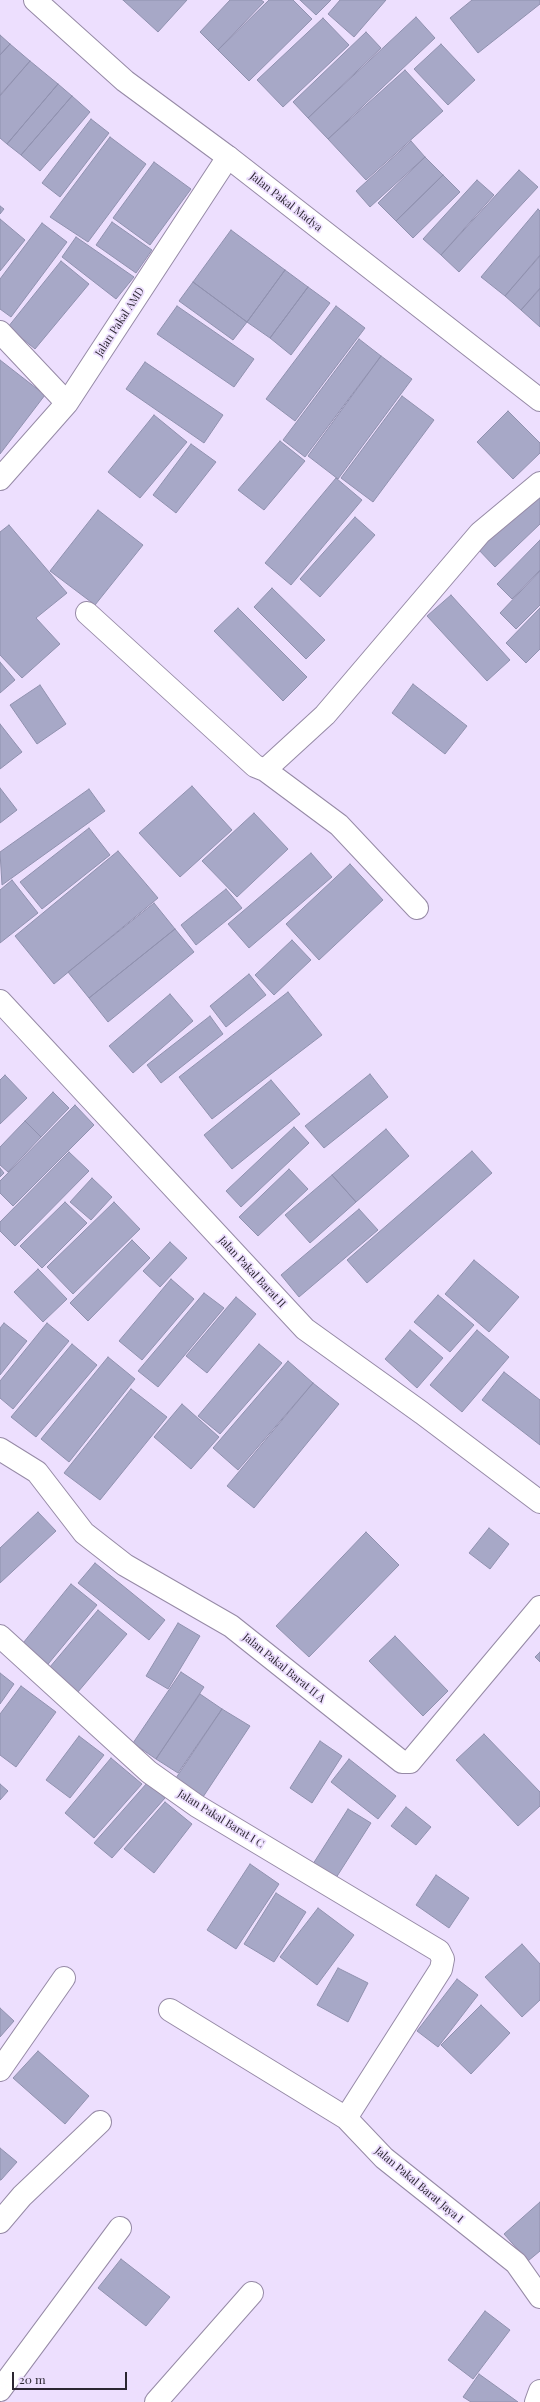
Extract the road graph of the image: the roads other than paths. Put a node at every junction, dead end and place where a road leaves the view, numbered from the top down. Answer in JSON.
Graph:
{"nodes":[{"id":1,"x":34,"y":0,"type":"edge"},
{"id":2,"x":228,"y":157,"type":"junction"},
{"id":3,"x":0,"y":332,"type":"edge"},
{"id":4,"x":540,"y":400,"type":"edge"},
{"id":5,"x":67,"y":403,"type":"junction"},
{"id":6,"x":0,"y":479,"type":"edge"},
{"id":7,"x":540,"y":483,"type":"edge"},
{"id":8,"x":87,"y":613,"type":"dead end"},
{"id":9,"x":265,"y":770,"type":"junction"},
{"id":10,"x":416,"y":908,"type":"dead end"},
{"id":11,"x":0,"y":1001,"type":"edge"},
{"id":12,"x":0,"y":1449,"type":"edge"},
{"id":13,"x":540,"y":1502,"type":"edge"},
{"id":14,"x":540,"y":1607,"type":"edge"},
{"id":15,"x":0,"y":1636,"type":"edge"},
{"id":16,"x":64,"y":1978,"type":"dead end"},
{"id":17,"x":170,"y":2010,"type":"dead end"},
{"id":18,"x":0,"y":2070,"type":"edge"},
{"id":19,"x":346,"y":2118,"type":"junction"},
{"id":20,"x":100,"y":2122,"type":"dead end"},
{"id":21,"x":0,"y":2222,"type":"edge"},
{"id":22,"x":120,"y":2228,"type":"dead end"},
{"id":23,"x":252,"y":2293,"type":"dead end"},
{"id":24,"x":540,"y":2296,"type":"edge"},
{"id":25,"x":0,"y":2390,"type":"edge"},
{"id":26,"x":540,"y":2391,"type":"edge"},
{"id":27,"x":156,"y":2402,"type":"edge"},
{"id":28,"x":536,"y":2402,"type":"edge"}],
"edges":[{"from":1,"to":2,"type":"street","name":"Jalan Pakal Madya"},
{"from":2,"to":4,"type":"street","name":"Jalan Pakal Madya"},
{"from":2,"to":5,"type":"street","name":"Jalan Pakal AMD"},
{"from":3,"to":5,"type":"street"},
{"from":5,"to":6,"type":"street","name":"Jalan Pakal AMD"},
{"from":7,"to":9,"type":"street"},
{"from":8,"to":9,"type":"street"},
{"from":9,"to":10,"type":"street"},
{"from":11,"to":13,"type":"street","name":"Jalan Pakal Barat II"},
{"from":12,"to":14,"type":"street","name":"Jalan Pakal Barat II A"},
{"from":15,"to":19,"type":"street","name":"Jalan Pakal Barat I C"},
{"from":16,"to":18,"type":"street"},
{"from":17,"to":19,"type":"street","name":"Jalan Pakal Barat Jaya I"},
{"from":19,"to":24,"type":"street","name":"Jalan Pakal Barat Jaya I"},
{"from":20,"to":21,"type":"street"},
{"from":22,"to":25,"type":"street"},
{"from":23,"to":27,"type":"street"},
{"from":26,"to":28,"type":"street"}]}
